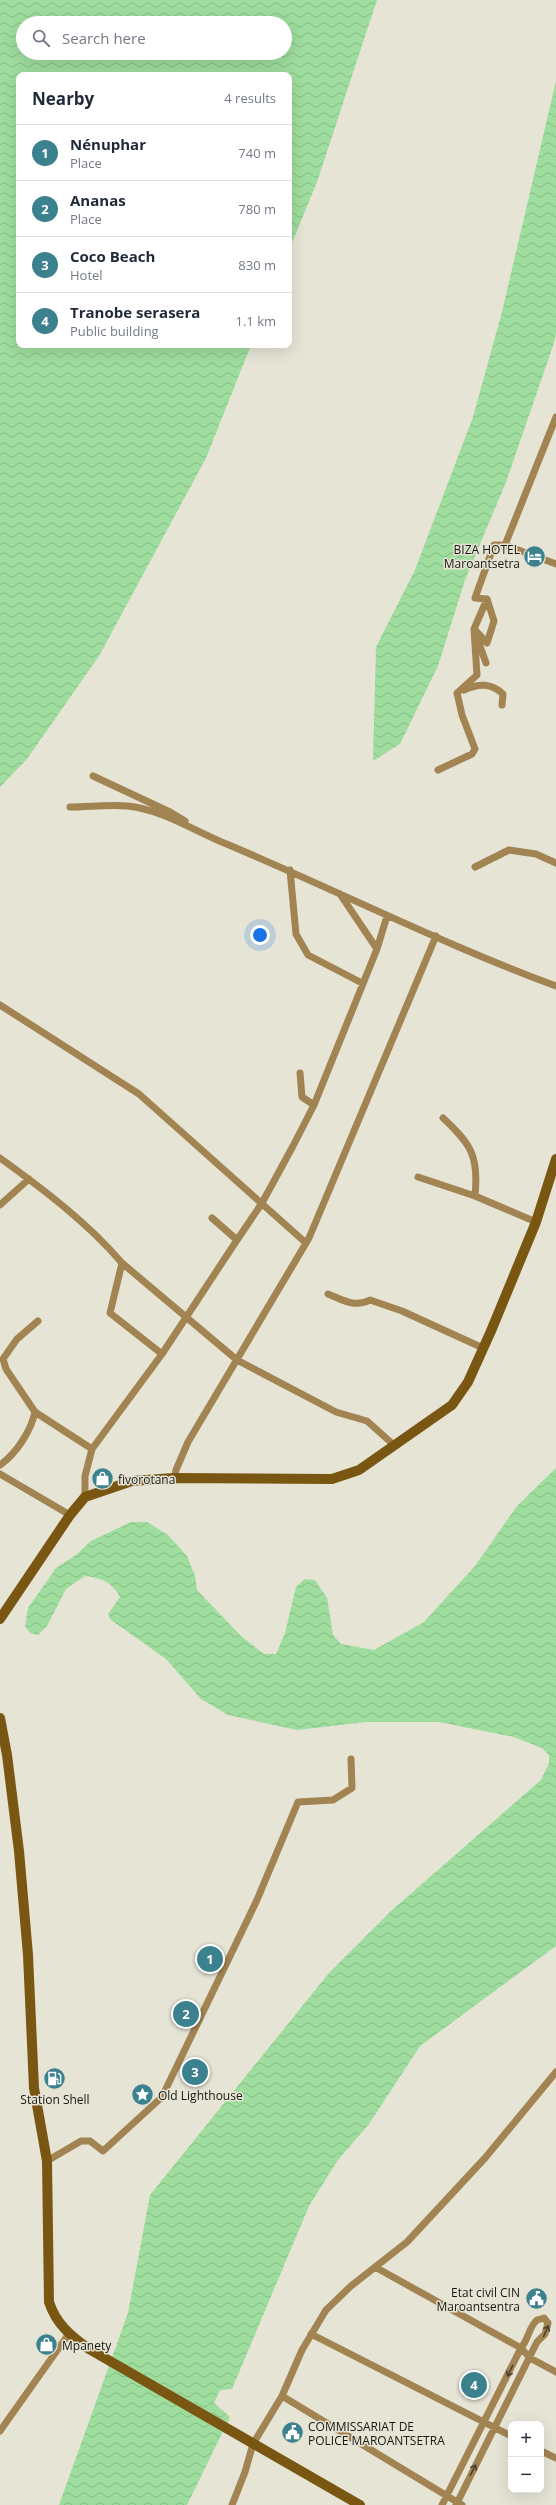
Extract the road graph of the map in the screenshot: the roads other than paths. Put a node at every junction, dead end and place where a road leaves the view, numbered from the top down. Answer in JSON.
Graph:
{"nodes":[{"id":1,"x":556,"y":417,"type":"edge"},
{"id":2,"x":505,"y":546,"type":"junction"},
{"id":3,"x":556,"y":564,"type":"edge"},
{"id":4,"x":487,"y":599,"type":"junction"},
{"id":5,"x":474,"y":629,"type":"junction"},
{"id":6,"x":486,"y":663,"type":"dead end"},
{"id":7,"x":457,"y":693,"type":"junction"},
{"id":8,"x":502,"y":705,"type":"dead end"},
{"id":9,"x":438,"y":770,"type":"dead end"},
{"id":10,"x":93,"y":776,"type":"dead end"},
{"id":11,"x":70,"y":807,"type":"dead end"},
{"id":12,"x":207,"y":835,"type":"junction"},
{"id":13,"x":556,"y":863,"type":"edge"},
{"id":14,"x":475,"y":867,"type":"dead end"},
{"id":15,"x":290,"y":870,"type":"junction"},
{"id":16,"x":340,"y":894,"type":"junction"},
{"id":17,"x":387,"y":916,"type":"junction"},
{"id":18,"x":436,"y":936,"type":"junction"},
{"id":19,"x":377,"y":949,"type":"junction"},
{"id":20,"x":362,"y":982,"type":"junction"},
{"id":21,"x":556,"y":986,"type":"edge"},
{"id":22,"x":0,"y":1005,"type":"edge"},
{"id":23,"x":300,"y":1073,"type":"dead end"},
{"id":24,"x":314,"y":1105,"type":"junction"},
{"id":25,"x":444,"y":1118,"type":"dead end"},
{"id":26,"x":0,"y":1158,"type":"edge"},
{"id":27,"x":556,"y":1159,"type":"edge"},
{"id":28,"x":418,"y":1177,"type":"dead end"},
{"id":29,"x":29,"y":1179,"type":"junction"},
{"id":30,"x":475,"y":1196,"type":"junction"},
{"id":31,"x":262,"y":1203,"type":"junction"},
{"id":32,"x":0,"y":1205,"type":"edge"},
{"id":33,"x":212,"y":1218,"type":"dead end"},
{"id":34,"x":536,"y":1222,"type":"junction"},
{"id":35,"x":238,"y":1240,"type":"junction"},
{"id":36,"x":306,"y":1243,"type":"junction"},
{"id":37,"x":122,"y":1263,"type":"junction"},
{"id":38,"x":328,"y":1294,"type":"dead end"},
{"id":39,"x":187,"y":1316,"type":"junction"},
{"id":40,"x":38,"y":1321,"type":"dead end"},
{"id":41,"x":483,"y":1348,"type":"junction"},
{"id":42,"x":162,"y":1354,"type":"junction"},
{"id":43,"x":237,"y":1360,"type":"junction"},
{"id":44,"x":35,"y":1412,"type":"junction"},
{"id":45,"x":395,"y":1446,"type":"junction"},
{"id":46,"x":92,"y":1449,"type":"junction"},
{"id":47,"x":0,"y":1465,"type":"edge"},
{"id":48,"x":0,"y":1474,"type":"edge"},
{"id":49,"x":174,"y":1478,"type":"junction"},
{"id":50,"x":85,"y":1497,"type":"junction"},
{"id":51,"x":70,"y":1515,"type":"junction"},
{"id":52,"x":0,"y":1619,"type":"edge"},
{"id":53,"x":0,"y":1718,"type":"edge"},
{"id":54,"x":351,"y":1759,"type":"dead end"},
{"id":55,"x":556,"y":2072,"type":"edge"},
{"id":56,"x":47,"y":2161,"type":"junction"},
{"id":57,"x":374,"y":2267,"type":"junction"},
{"id":58,"x":311,"y":2334,"type":"junction"},
{"id":59,"x":68,"y":2335,"type":"junction"},
{"id":60,"x":521,"y":2348,"type":"junction"},
{"id":61,"x":530,"y":2358,"type":"junction"},
{"id":62,"x":556,"y":2372,"type":"edge"},
{"id":63,"x":282,"y":2396,"type":"junction"},
{"id":64,"x":484,"y":2424,"type":"junction"},
{"id":65,"x":495,"y":2428,"type":"junction"},
{"id":66,"x":0,"y":2431,"type":"edge"},
{"id":67,"x":508,"y":2434,"type":"edge"},
{"id":68,"x":253,"y":2444,"type":"junction"},
{"id":69,"x":544,"y":2452,"type":"edge"},
{"id":70,"x":556,"y":2458,"type":"edge"},
{"id":71,"x":446,"y":2497,"type":"junction"},
{"id":72,"x":458,"y":2504,"type":"edge"},
{"id":73,"x":232,"y":2505,"type":"edge"},
{"id":74,"x":360,"y":2505,"type":"edge"},
{"id":75,"x":442,"y":2505,"type":"edge"}],
"edges":[{"from":1,"to":2,"type":"street"},
{"from":2,"to":3,"type":"street"},
{"from":2,"to":4,"type":"street"},
{"from":4,"to":5,"type":"street"},
{"from":4,"to":5,"type":"street"},
{"from":5,"to":6,"type":"street"},
{"from":5,"to":7,"type":"street"},
{"from":7,"to":8,"type":"street"},
{"from":7,"to":9,"type":"street"},
{"from":10,"to":12,"type":"street"},
{"from":11,"to":12,"type":"street"},
{"from":12,"to":15,"type":"street"},
{"from":13,"to":14,"type":"street"},
{"from":15,"to":16,"type":"street"},
{"from":15,"to":20,"type":"street"},
{"from":16,"to":17,"type":"street"},
{"from":16,"to":19,"type":"street"},
{"from":17,"to":18,"type":"street"},
{"from":17,"to":19,"type":"street"},
{"from":18,"to":21,"type":"street"},
{"from":18,"to":36,"type":"street"},
{"from":19,"to":20,"type":"street"},
{"from":20,"to":24,"type":"street"},
{"from":22,"to":31,"type":"street"},
{"from":23,"to":24,"type":"street"},
{"from":24,"to":31,"type":"street"},
{"from":25,"to":30,"type":"street"},
{"from":26,"to":29,"type":"street"},
{"from":27,"to":34,"type":"main road"},
{"from":28,"to":30,"type":"street"},
{"from":29,"to":32,"type":"street"},
{"from":29,"to":37,"type":"street"},
{"from":30,"to":34,"type":"street"},
{"from":31,"to":35,"type":"street"},
{"from":31,"to":36,"type":"street"},
{"from":33,"to":35,"type":"street"},
{"from":34,"to":41,"type":"main road"},
{"from":35,"to":39,"type":"street"},
{"from":36,"to":43,"type":"street"},
{"from":37,"to":39,"type":"street"},
{"from":37,"to":42,"type":"street"},
{"from":38,"to":41,"type":"street"},
{"from":39,"to":42,"type":"street"},
{"from":39,"to":43,"type":"street"},
{"from":40,"to":44,"type":"street"},
{"from":41,"to":45,"type":"main road"},
{"from":42,"to":46,"type":"street"},
{"from":43,"to":45,"type":"street"},
{"from":43,"to":49,"type":"street"},
{"from":44,"to":46,"type":"street"},
{"from":44,"to":47,"type":"street"},
{"from":45,"to":49,"type":"main road"},
{"from":46,"to":50,"type":"street"},
{"from":48,"to":51,"type":"street"},
{"from":49,"to":50,"type":"main road"},
{"from":50,"to":51,"type":"main road"},
{"from":51,"to":52,"type":"main road"},
{"from":53,"to":56,"type":"main road"},
{"from":54,"to":56,"type":"street"},
{"from":55,"to":57,"type":"street"},
{"from":56,"to":59,"type":"main road"},
{"from":57,"to":58,"type":"street"},
{"from":57,"to":60,"type":"street"},
{"from":58,"to":63,"type":"street"},
{"from":58,"to":64,"type":"street"},
{"from":59,"to":66,"type":"street"},
{"from":59,"to":68,"type":"main road"},
{"from":60,"to":61,"type":"street"},
{"from":61,"to":60,"type":"street","one_way":true},
{"from":60,"to":64,"type":"street","one_way":true},
{"from":61,"to":62,"type":"street"},
{"from":61,"to":65,"type":"street"},
{"from":63,"to":68,"type":"street"},
{"from":63,"to":71,"type":"street"},
{"from":64,"to":65,"type":"street"},
{"from":64,"to":71,"type":"street"},
{"from":65,"to":67,"type":"street"},
{"from":72,"to":65,"type":"street","one_way":true},
{"from":68,"to":73,"type":"street"},
{"from":68,"to":74,"type":"main road"},
{"from":69,"to":70,"type":"street"},
{"from":71,"to":72,"type":"street"},
{"from":71,"to":75,"type":"street"}]}
